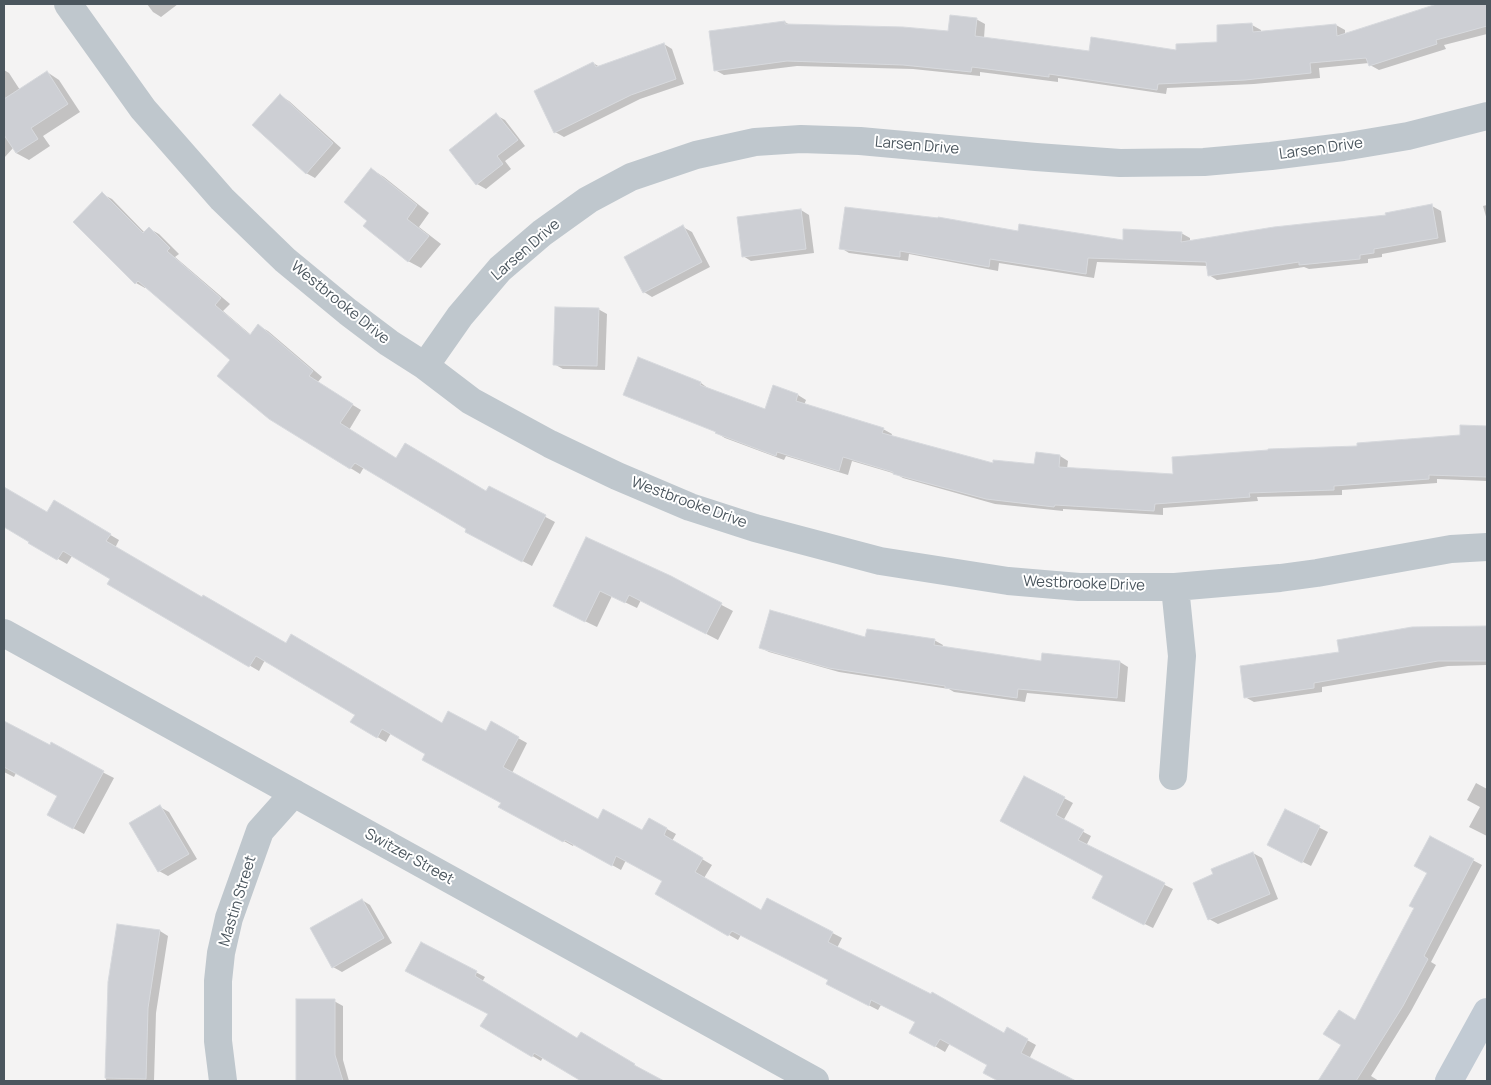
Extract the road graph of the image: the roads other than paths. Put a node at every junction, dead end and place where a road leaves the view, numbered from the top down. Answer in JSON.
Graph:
{"nodes":[{"id":1,"x":68,"y":4,"type":"edge"},
{"id":2,"x":1487,"y":116,"type":"edge"},
{"id":3,"x":425,"y":366,"type":"junction"},
{"id":4,"x":1487,"y":547,"type":"edge"},
{"id":5,"x":1175,"y":587,"type":"junction"},
{"id":6,"x":4,"y":633,"type":"edge"},
{"id":7,"x":1174,"y":776,"type":"dead end"},
{"id":8,"x":294,"y":793,"type":"junction"},
{"id":9,"x":1487,"y":1012,"type":"edge"},
{"id":10,"x":223,"y":1081,"type":"edge"},
{"id":11,"x":815,"y":1081,"type":"edge"},
{"id":12,"x":1449,"y":1081,"type":"edge"}],
"edges":[{"from":1,"to":3,"type":"street","name":"Westbrooke Drive"},
{"from":2,"to":3,"type":"street","name":"Larsen Drive"},
{"from":3,"to":5,"type":"street","name":"Westbrooke Drive"},
{"from":4,"to":5,"type":"street","name":"Westbrooke Drive"},
{"from":5,"to":7,"type":"street"},
{"from":6,"to":8,"type":"street","name":"Switzer Street"},
{"from":8,"to":10,"type":"street","name":"Mastin Street"},
{"from":8,"to":11,"type":"street","name":"Switzer Street"},
{"from":9,"to":12,"type":"street"}]}
